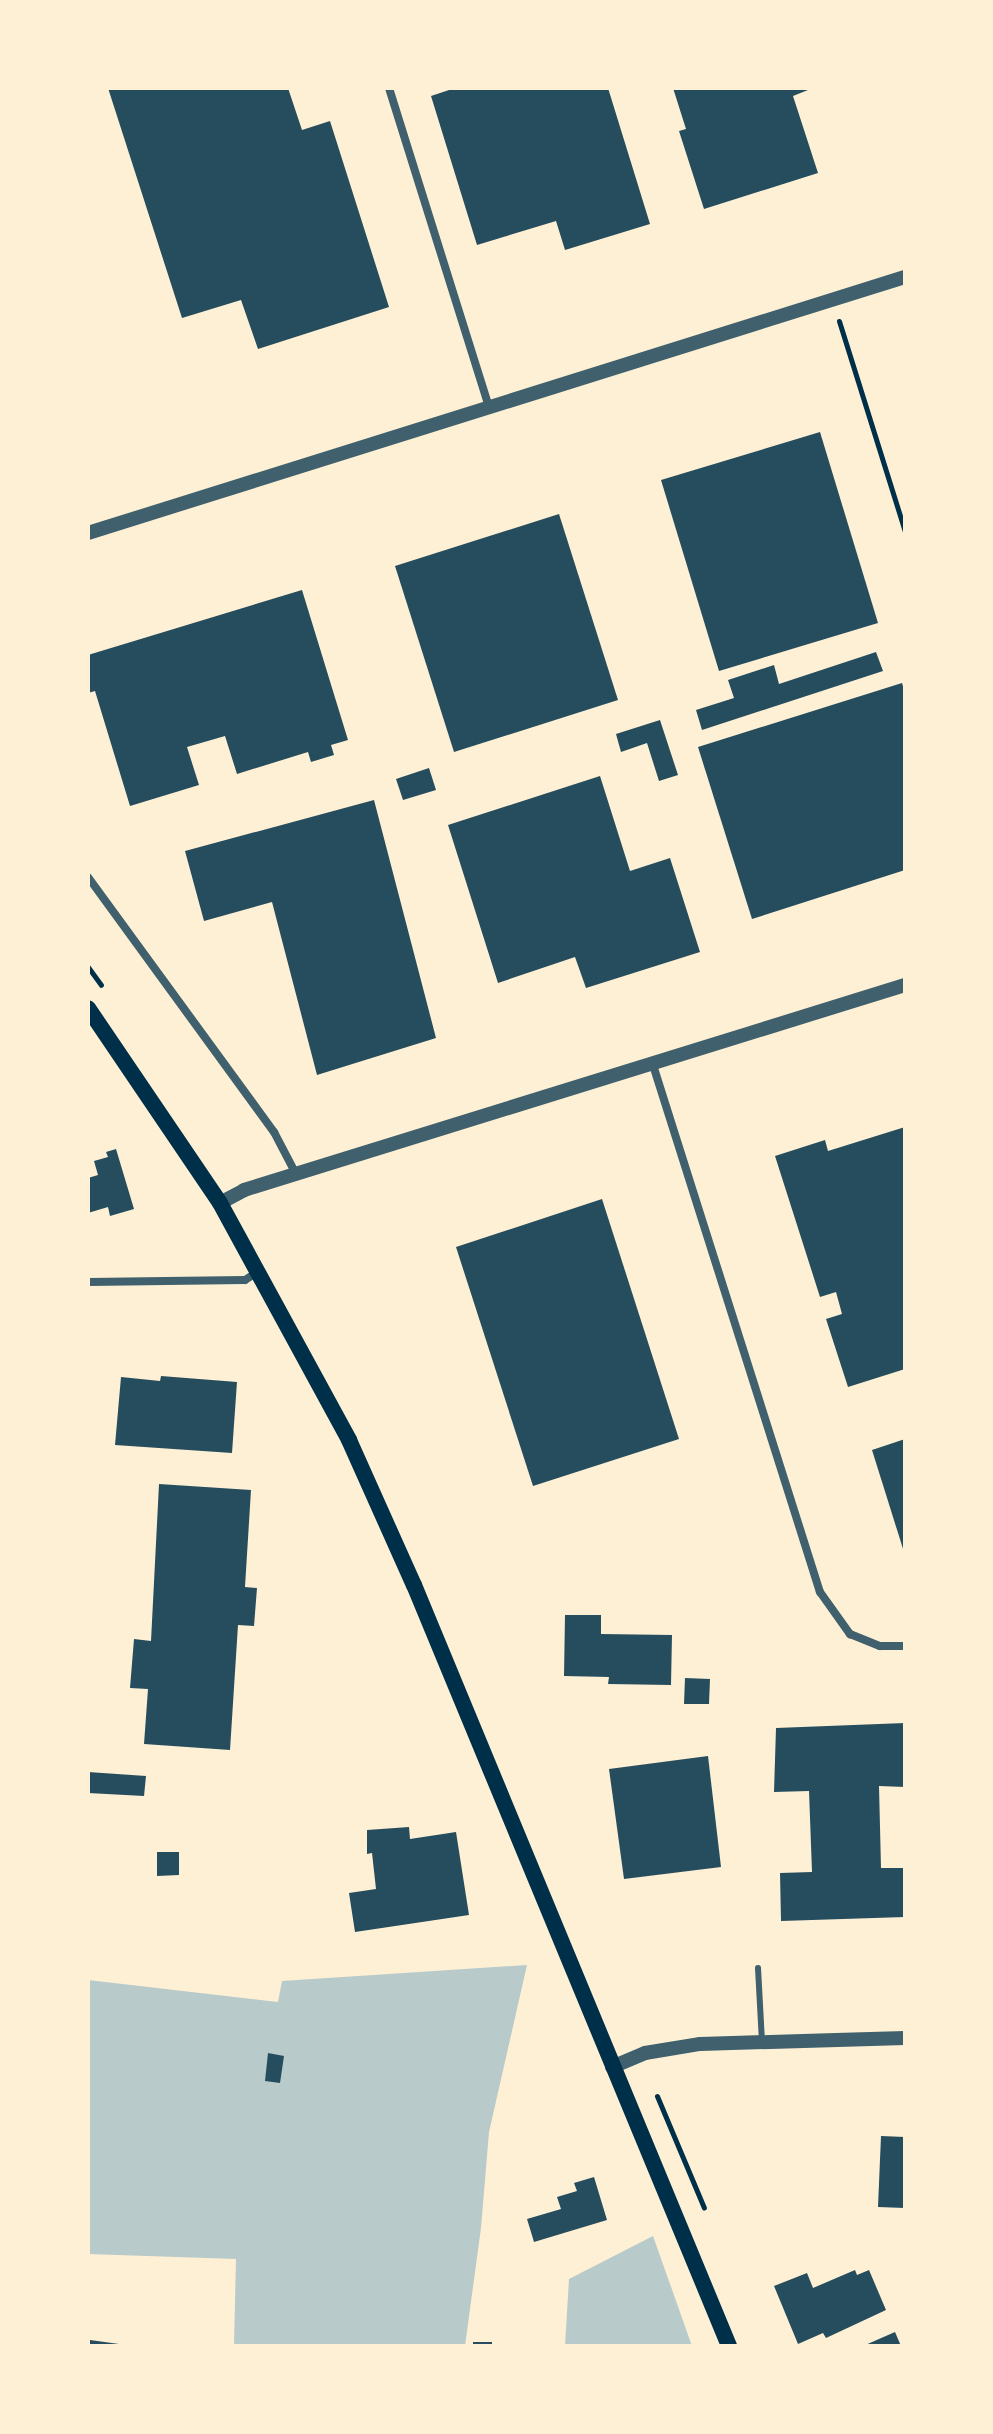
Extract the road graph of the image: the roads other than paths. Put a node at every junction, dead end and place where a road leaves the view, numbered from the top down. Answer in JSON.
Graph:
{"nodes":[{"id":1,"x":389,"y":88,"type":"edge"},
{"id":2,"x":905,"y":277,"type":"edge"},
{"id":3,"x":489,"y":408,"type":"junction"},
{"id":4,"x":88,"y":533,"type":"edge"},
{"id":5,"x":88,"y":877,"type":"edge"},
{"id":6,"x":905,"y":985,"type":"edge"},
{"id":7,"x":88,"y":1008,"type":"edge"},
{"id":8,"x":653,"y":1065,"type":"junction"},
{"id":9,"x":296,"y":1174,"type":"junction"},
{"id":10,"x":220,"y":1203,"type":"junction"},
{"id":11,"x":260,"y":1271,"type":"junction"},
{"id":12,"x":88,"y":1282,"type":"edge"},
{"id":13,"x":905,"y":1646,"type":"edge"},
{"id":14,"x":758,"y":1968,"type":"dead end"},
{"id":15,"x":905,"y":2038,"type":"edge"},
{"id":16,"x":762,"y":2042,"type":"junction"},
{"id":17,"x":612,"y":2067,"type":"junction"},
{"id":18,"x":729,"y":2346,"type":"edge"}],
"edges":[{"from":1,"to":3,"type":"street"},
{"from":2,"to":3,"type":"street"},
{"from":3,"to":4,"type":"street"},
{"from":5,"to":9,"type":"street"},
{"from":6,"to":8,"type":"street"},
{"from":7,"to":10,"type":"main road"},
{"from":8,"to":9,"type":"street"},
{"from":8,"to":13,"type":"street"},
{"from":9,"to":10,"type":"street"},
{"from":10,"to":11,"type":"main road"},
{"from":11,"to":12,"type":"street"},
{"from":11,"to":17,"type":"main road"},
{"from":14,"to":16,"type":"lane"},
{"from":15,"to":16,"type":"street"},
{"from":16,"to":17,"type":"street"},
{"from":17,"to":18,"type":"main road"}]}
